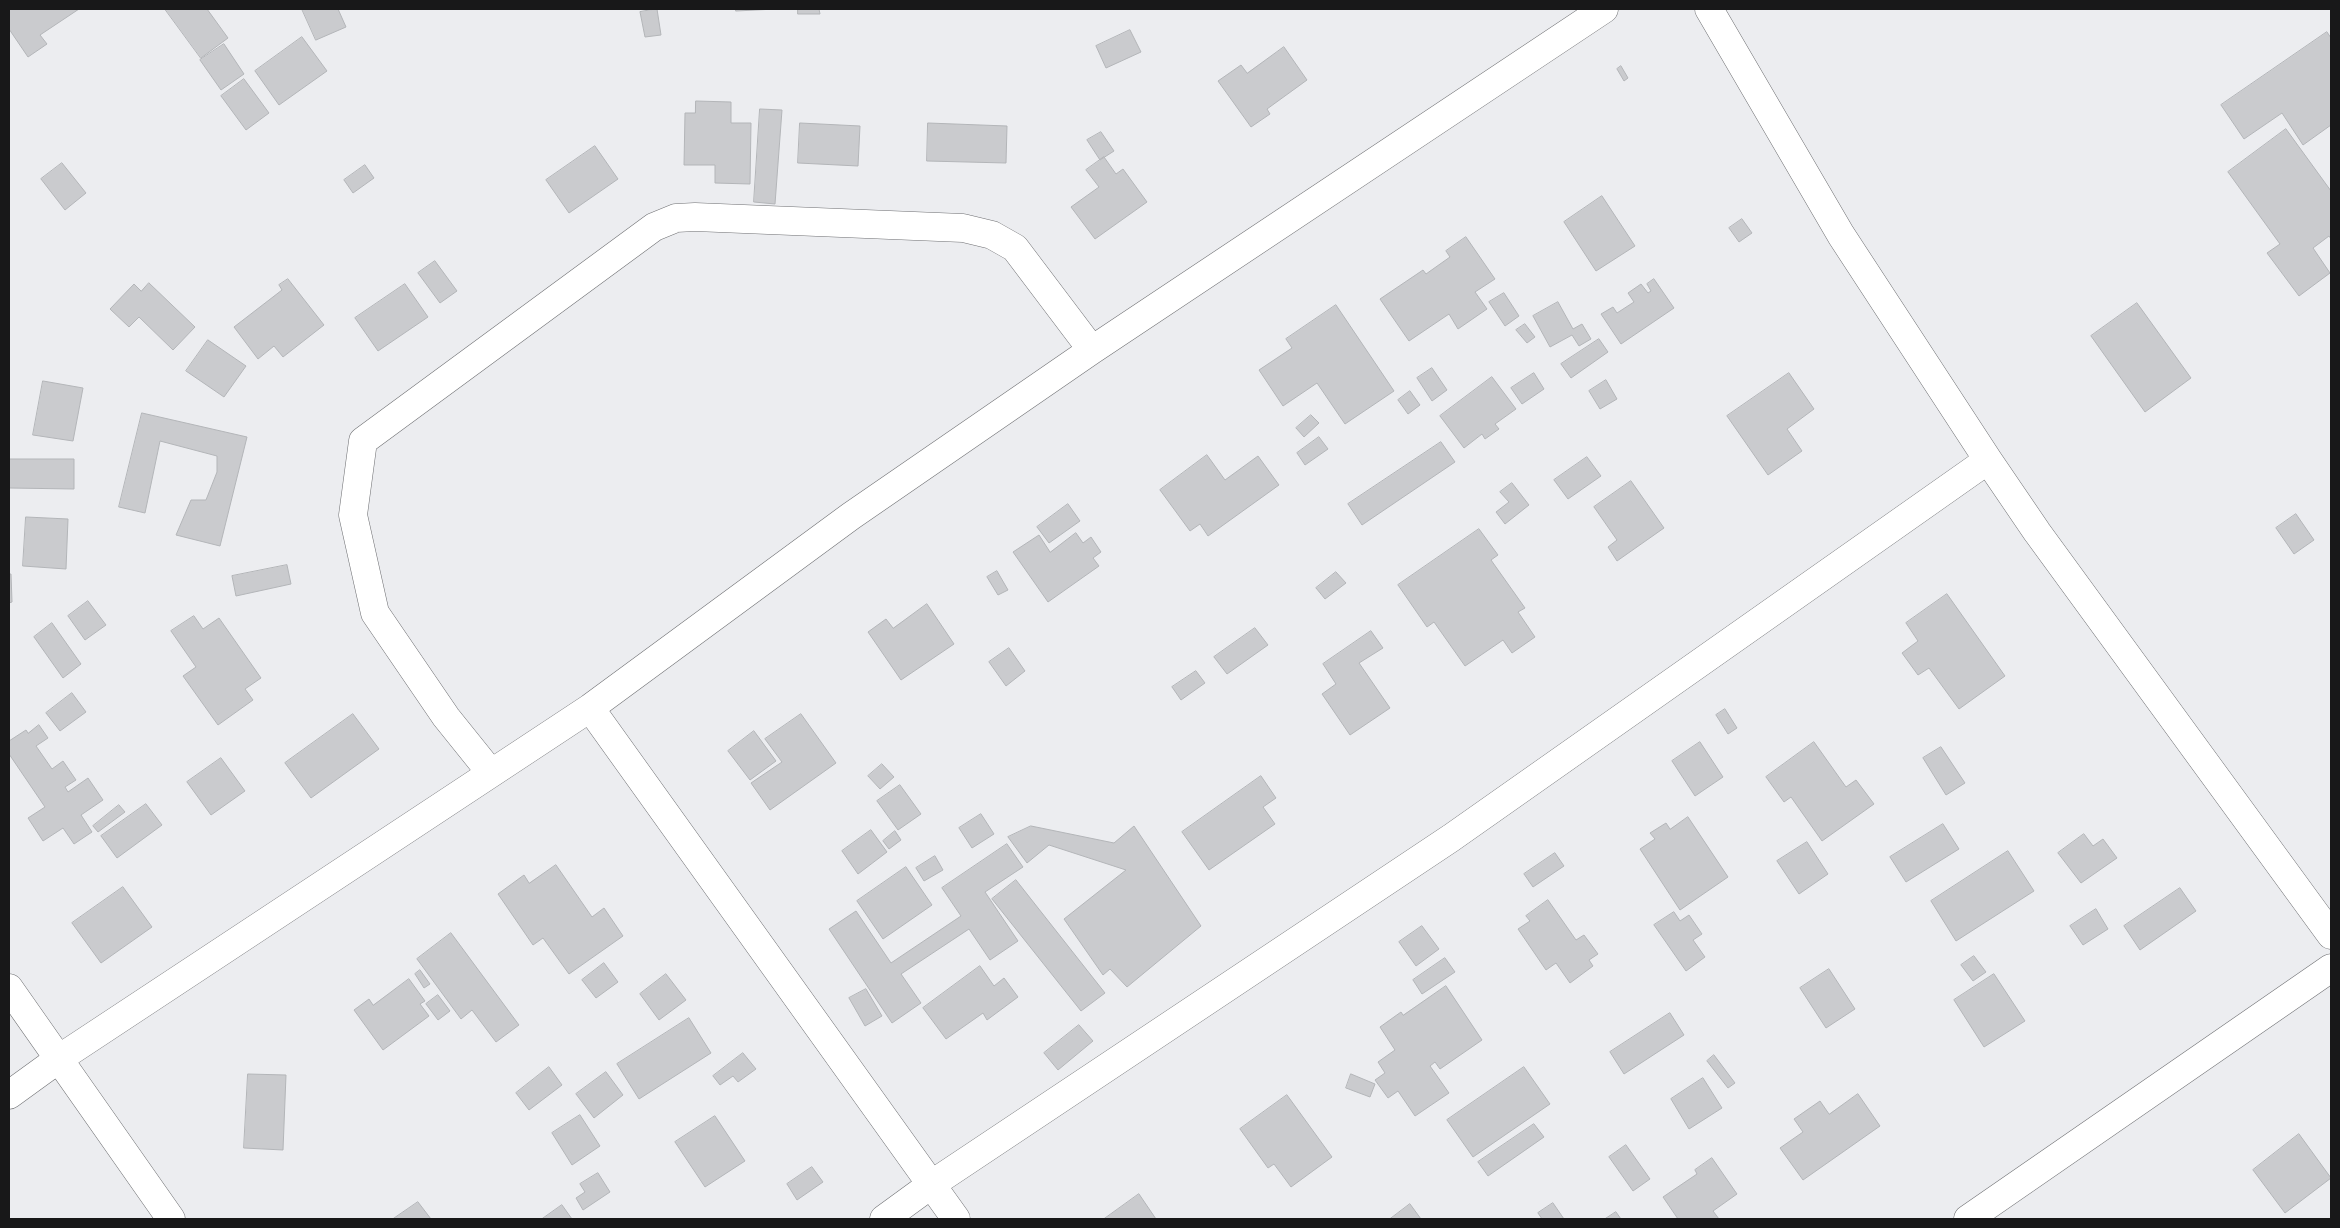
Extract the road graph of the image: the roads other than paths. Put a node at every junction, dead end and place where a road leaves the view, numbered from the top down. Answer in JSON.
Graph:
{"nodes":[{"id":1,"x":1604,"y":9,"type":"edge"},
{"id":2,"x":1709,"y":9,"type":"edge"},
{"id":3,"x":1092,"y":350,"type":"junction"},
{"id":4,"x":1988,"y":460,"type":"junction"},
{"id":5,"x":590,"y":708,"type":"junction"},
{"id":6,"x":491,"y":773,"type":"junction"},
{"id":7,"x":2331,"y":935,"type":"edge"},
{"id":8,"x":2331,"y":968,"type":"edge"},
{"id":9,"x":9,"y":988,"type":"edge"},
{"id":10,"x":60,"y":1058,"type":"junction"},
{"id":11,"x":9,"y":1095,"type":"edge"},
{"id":12,"x":932,"y":1184,"type":"junction"},
{"id":13,"x":171,"y":1219,"type":"edge"},
{"id":14,"x":884,"y":1219,"type":"edge"},
{"id":15,"x":956,"y":1219,"type":"edge"},
{"id":16,"x":1968,"y":1219,"type":"edge"}],
"edges":[{"from":1,"to":3,"type":"street"},
{"from":2,"to":4,"type":"street"},
{"from":3,"to":5,"type":"street"},
{"from":3,"to":6,"type":"street"},
{"from":4,"to":7,"type":"street"},
{"from":4,"to":12,"type":"street"},
{"from":5,"to":6,"type":"street"},
{"from":5,"to":12,"type":"street"},
{"from":6,"to":10,"type":"street"},
{"from":8,"to":16,"type":"street"},
{"from":9,"to":10,"type":"street"},
{"from":10,"to":11,"type":"street"},
{"from":10,"to":13,"type":"street"},
{"from":12,"to":14,"type":"street"},
{"from":12,"to":15,"type":"street"}]}
